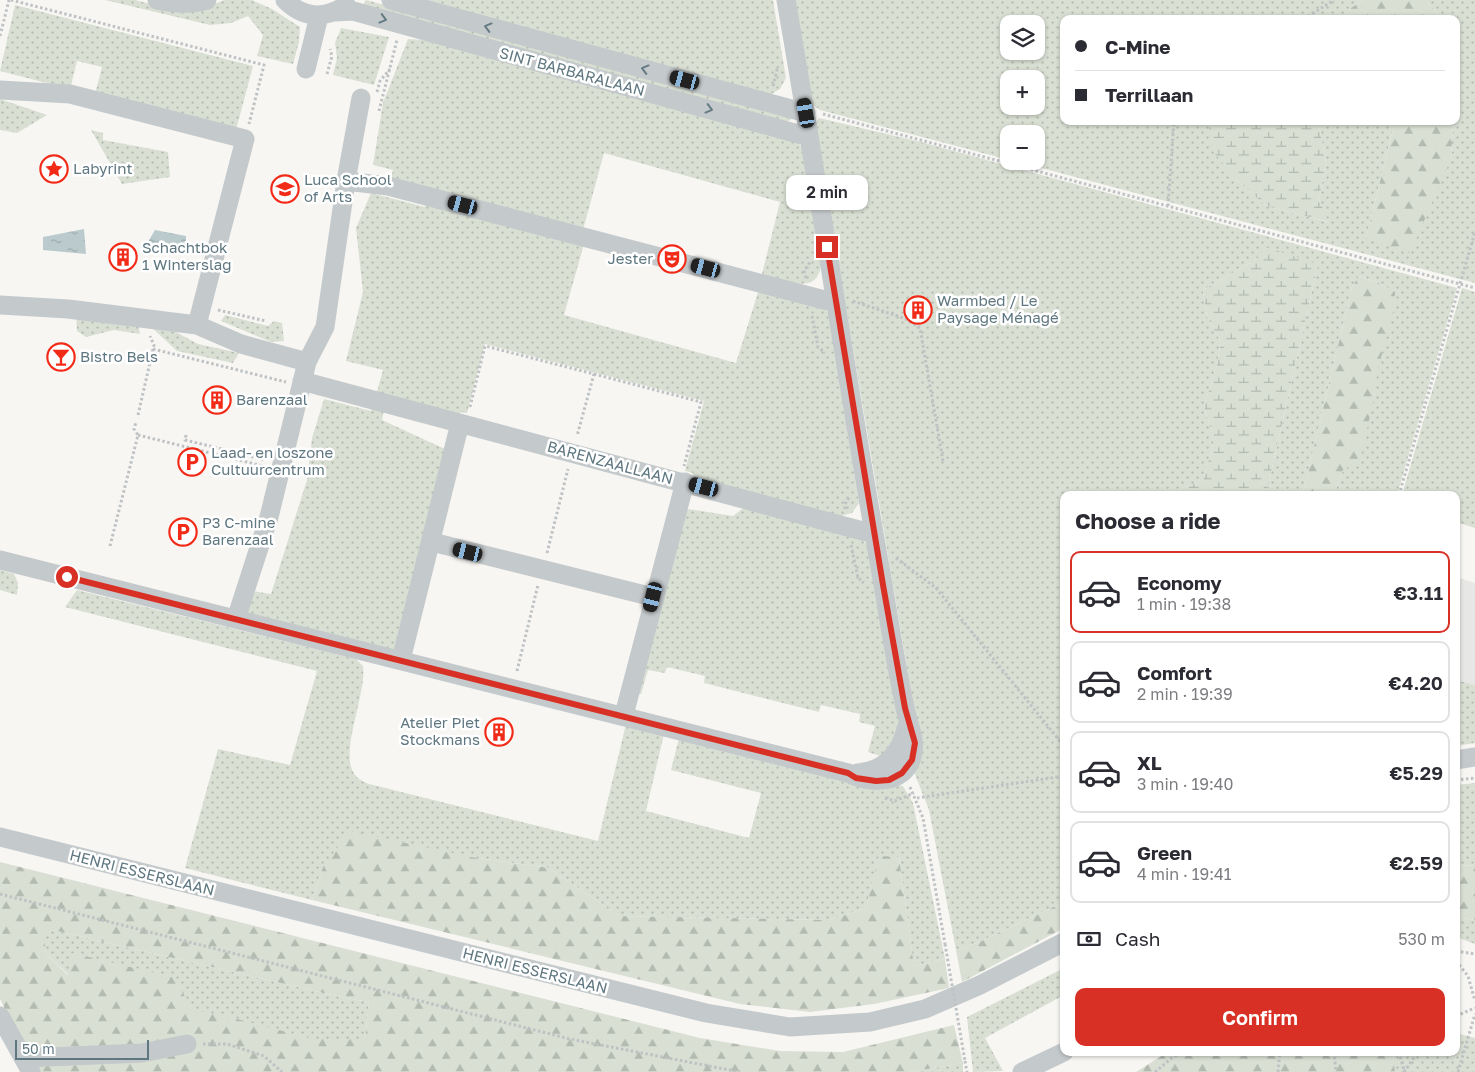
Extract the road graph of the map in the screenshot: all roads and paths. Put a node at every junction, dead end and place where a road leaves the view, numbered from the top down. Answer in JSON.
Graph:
{"nodes":[{"id":1,"x":10,"y":0,"type":"edge"},
{"id":2,"x":157,"y":0,"type":"edge"},
{"id":3,"x":207,"y":0,"type":"edge"},
{"id":4,"x":285,"y":0,"type":"edge"},
{"id":5,"x":351,"y":0,"type":"edge"},
{"id":6,"x":391,"y":0,"type":"edge"},
{"id":7,"x":786,"y":0,"type":"edge"},
{"id":8,"x":1334,"y":0,"type":"edge"},
{"id":9,"x":327,"y":14,"type":"junction"},
{"id":10,"x":1310,"y":15,"type":"edge"},
{"id":11,"x":0,"y":36,"type":"edge"},
{"id":12,"x":405,"y":42,"type":"dead end"},
{"id":13,"x":306,"y":68,"type":"dead end"},
{"id":14,"x":0,"y":90,"type":"edge"},
{"id":15,"x":360,"y":98,"type":"dead end"},
{"id":16,"x":380,"y":107,"type":"dead end"},
{"id":17,"x":806,"y":113,"type":"junction"},
{"id":18,"x":1174,"y":125,"type":"edge"},
{"id":19,"x":809,"y":137,"type":"junction"},
{"id":20,"x":245,"y":139,"type":"junction"},
{"id":21,"x":346,"y":181,"type":"junction"},
{"id":22,"x":1168,"y":206,"type":"junction"},
{"id":23,"x":1475,"y":232,"type":"edge"},
{"id":24,"x":813,"y":258,"type":"dead end"},
{"id":25,"x":1460,"y":284,"type":"junction"},
{"id":26,"x":804,"y":288,"type":"junction"},
{"id":27,"x":1475,"y":288,"type":"edge"},
{"id":28,"x":835,"y":293,"type":"junction"},
{"id":29,"x":0,"y":305,"type":"edge"},
{"id":30,"x":202,"y":306,"type":"junction"},
{"id":31,"x":145,"y":320,"type":"junction"},
{"id":32,"x":266,"y":321,"type":"dead end"},
{"id":33,"x":197,"y":325,"type":"junction"},
{"id":34,"x":153,"y":348,"type":"junction"},
{"id":35,"x":307,"y":362,"type":"junction"},
{"id":36,"x":594,"y":374,"type":"junction"},
{"id":37,"x":301,"y":383,"type":"junction"},
{"id":38,"x":138,"y":415,"type":"dead end"},
{"id":39,"x":464,"y":419,"type":"junction"},
{"id":40,"x":136,"y":422,"type":"dead end"},
{"id":41,"x":138,"y":435,"type":"junction"},
{"id":42,"x":186,"y":435,"type":"dead end"},
{"id":43,"x":575,"y":444,"type":"dead end"},
{"id":44,"x":222,"y":449,"type":"junction"},
{"id":45,"x":220,"y":455,"type":"junction"},
{"id":46,"x":943,"y":461,"type":"dead end"},
{"id":47,"x":273,"y":463,"type":"junction"},
{"id":48,"x":684,"y":477,"type":"junction"},
{"id":49,"x":1401,"y":491,"type":"edge"},
{"id":50,"x":871,"y":514,"type":"junction"},
{"id":51,"x":835,"y":522,"type":"junction"},
{"id":52,"x":874,"y":534,"type":"junction"},
{"id":53,"x":432,"y":542,"type":"junction"},
{"id":54,"x":110,"y":546,"type":"dead end"},
{"id":55,"x":893,"y":556,"type":"dead end"},
{"id":56,"x":0,"y":560,"type":"edge"},
{"id":57,"x":653,"y":597,"type":"junction"},
{"id":58,"x":236,"y":619,"type":"junction"},
{"id":59,"x":401,"y":660,"type":"junction"},
{"id":60,"x":624,"y":715,"type":"junction"},
{"id":61,"x":908,"y":723,"type":"junction"},
{"id":62,"x":1060,"y":741,"type":"edge"},
{"id":63,"x":1475,"y":757,"type":"edge"},
{"id":64,"x":1460,"y":759,"type":"edge"},
{"id":65,"x":848,"y":773,"type":"junction"},
{"id":66,"x":1060,"y":777,"type":"edge"},
{"id":67,"x":1475,"y":778,"type":"edge"},
{"id":68,"x":1460,"y":780,"type":"edge"},
{"id":69,"x":0,"y":837,"type":"edge"},
{"id":70,"x":0,"y":894,"type":"edge"},
{"id":71,"x":1060,"y":944,"type":"edge"},
{"id":72,"x":1460,"y":952,"type":"edge"},
{"id":73,"x":1475,"y":954,"type":"edge"},
{"id":74,"x":1460,"y":966,"type":"edge"},
{"id":75,"x":1475,"y":1001,"type":"edge"},
{"id":76,"x":1475,"y":1008,"type":"edge"},
{"id":77,"x":1460,"y":1014,"type":"edge"},
{"id":78,"x":1475,"y":1014,"type":"edge"},
{"id":79,"x":0,"y":1016,"type":"edge"},
{"id":80,"x":187,"y":1044,"type":"joint"},
{"id":81,"x":1060,"y":1054,"type":"edge"},
{"id":82,"x":1175,"y":1056,"type":"edge"},
{"id":83,"x":1280,"y":1056,"type":"edge"},
{"id":84,"x":1334,"y":1056,"type":"edge"},
{"id":85,"x":1400,"y":1056,"type":"edge"},
{"id":86,"x":1415,"y":1056,"type":"edge"},
{"id":87,"x":28,"y":1065,"type":"edge"},
{"id":88,"x":1404,"y":1071,"type":"edge"},
{"id":89,"x":282,"y":1072,"type":"edge"},
{"id":90,"x":740,"y":1072,"type":"edge"},
{"id":91,"x":967,"y":1072,"type":"edge"},
{"id":92,"x":1022,"y":1072,"type":"edge"},
{"id":93,"x":1155,"y":1072,"type":"edge"},
{"id":94,"x":1278,"y":1072,"type":"edge"},
{"id":95,"x":1336,"y":1072,"type":"edge"},
{"id":96,"x":1458,"y":1072,"type":"edge"}],
"edges":[{"from":1,"to":11,"type":"path"},
{"from":1,"to":20,"type":"path"},
{"from":2,"to":3,"type":"street"},
{"from":4,"to":9,"type":"street","name":"SINT BARBARALAAN"},
{"from":5,"to":9,"type":"street"},
{"from":17,"to":6,"type":"street","name":"SINT BARBARALAAN","one_way":true},
{"from":7,"to":17,"type":"street"},
{"from":8,"to":10,"type":"path"},
{"from":9,"to":13,"type":"street"},
{"from":9,"to":19,"type":"street","name":"SINT BARBARALAAN","one_way":true},
{"from":12,"to":16,"type":"path"},
{"from":14,"to":20,"type":"street"},
{"from":15,"to":21,"type":"street"},
{"from":17,"to":19,"type":"street"},
{"from":17,"to":22,"type":"path"},
{"from":18,"to":22,"type":"path"},
{"from":19,"to":28,"type":"street"},
{"from":20,"to":30,"type":"street"},
{"from":21,"to":26,"type":"street"},
{"from":21,"to":35,"type":"street"},
{"from":22,"to":25,"type":"path"},
{"from":23,"to":25,"type":"path"},
{"from":24,"to":26,"type":"path"},
{"from":25,"to":27,"type":"path"},
{"from":25,"to":49,"type":"path"},
{"from":26,"to":28,"type":"street"},
{"from":28,"to":46,"type":"path"},
{"from":28,"to":50,"type":"street"},
{"from":29,"to":31,"type":"street"},
{"from":30,"to":32,"type":"path"},
{"from":30,"to":33,"type":"street"},
{"from":31,"to":33,"type":"street"},
{"from":31,"to":34,"type":"path"},
{"from":33,"to":35,"type":"street"},
{"from":34,"to":37,"type":"path"},
{"from":34,"to":38,"type":"path"},
{"from":35,"to":37,"type":"street"},
{"from":36,"to":39,"type":"path"},
{"from":36,"to":43,"type":"path"},
{"from":36,"to":48,"type":"path"},
{"from":37,"to":39,"type":"street","name":"BARENZAALLAAN"},
{"from":37,"to":47,"type":"street"},
{"from":39,"to":48,"type":"street","name":"BARENZAALLAAN"},
{"from":39,"to":53,"type":"street"},
{"from":40,"to":41,"type":"path"},
{"from":41,"to":45,"type":"path"},
{"from":41,"to":54,"type":"path"},
{"from":42,"to":44,"type":"path"},
{"from":44,"to":45,"type":"path"},
{"from":44,"to":47,"type":"path"},
{"from":45,"to":47,"type":"path"},
{"from":47,"to":58,"type":"street"},
{"from":48,"to":51,"type":"street","name":"BARENZAALLAAN"},
{"from":48,"to":57,"type":"street"},
{"from":50,"to":51,"type":"street"},
{"from":50,"to":52,"type":"street"},
{"from":51,"to":52,"type":"street","name":"BARENZAALLAAN"},
{"from":52,"to":61,"type":"street"},
{"from":53,"to":57,"type":"street"},
{"from":53,"to":59,"type":"street"},
{"from":55,"to":62,"type":"path"},
{"from":56,"to":58,"type":"street"},
{"from":57,"to":60,"type":"street"},
{"from":58,"to":59,"type":"street"},
{"from":59,"to":60,"type":"street"},
{"from":60,"to":65,"type":"street"},
{"from":61,"to":65,"type":"street"},
{"from":61,"to":65,"type":"street"},
{"from":63,"to":64,"type":"street"},
{"from":66,"to":91,"type":"path","bridge":true},
{"from":67,"to":68,"type":"path"},
{"from":69,"to":71,"type":"street","name":"HENRI ESSERSLAAN"},
{"from":70,"to":90,"type":"path"},
{"from":72,"to":73,"type":"path"},
{"from":74,"to":75,"type":"path"},
{"from":76,"to":77,"type":"path"},
{"from":78,"to":96,"type":"path"},
{"from":79,"to":87,"type":"street"},
{"from":80,"to":87,"type":"street"},
{"from":80,"to":89,"type":"path"},
{"from":81,"to":92,"type":"street"},
{"from":82,"to":93,"type":"path"},
{"from":83,"to":94,"type":"path"},
{"from":84,"to":95,"type":"path"},
{"from":85,"to":88,"type":"path"},
{"from":86,"to":88,"type":"path"}]}
